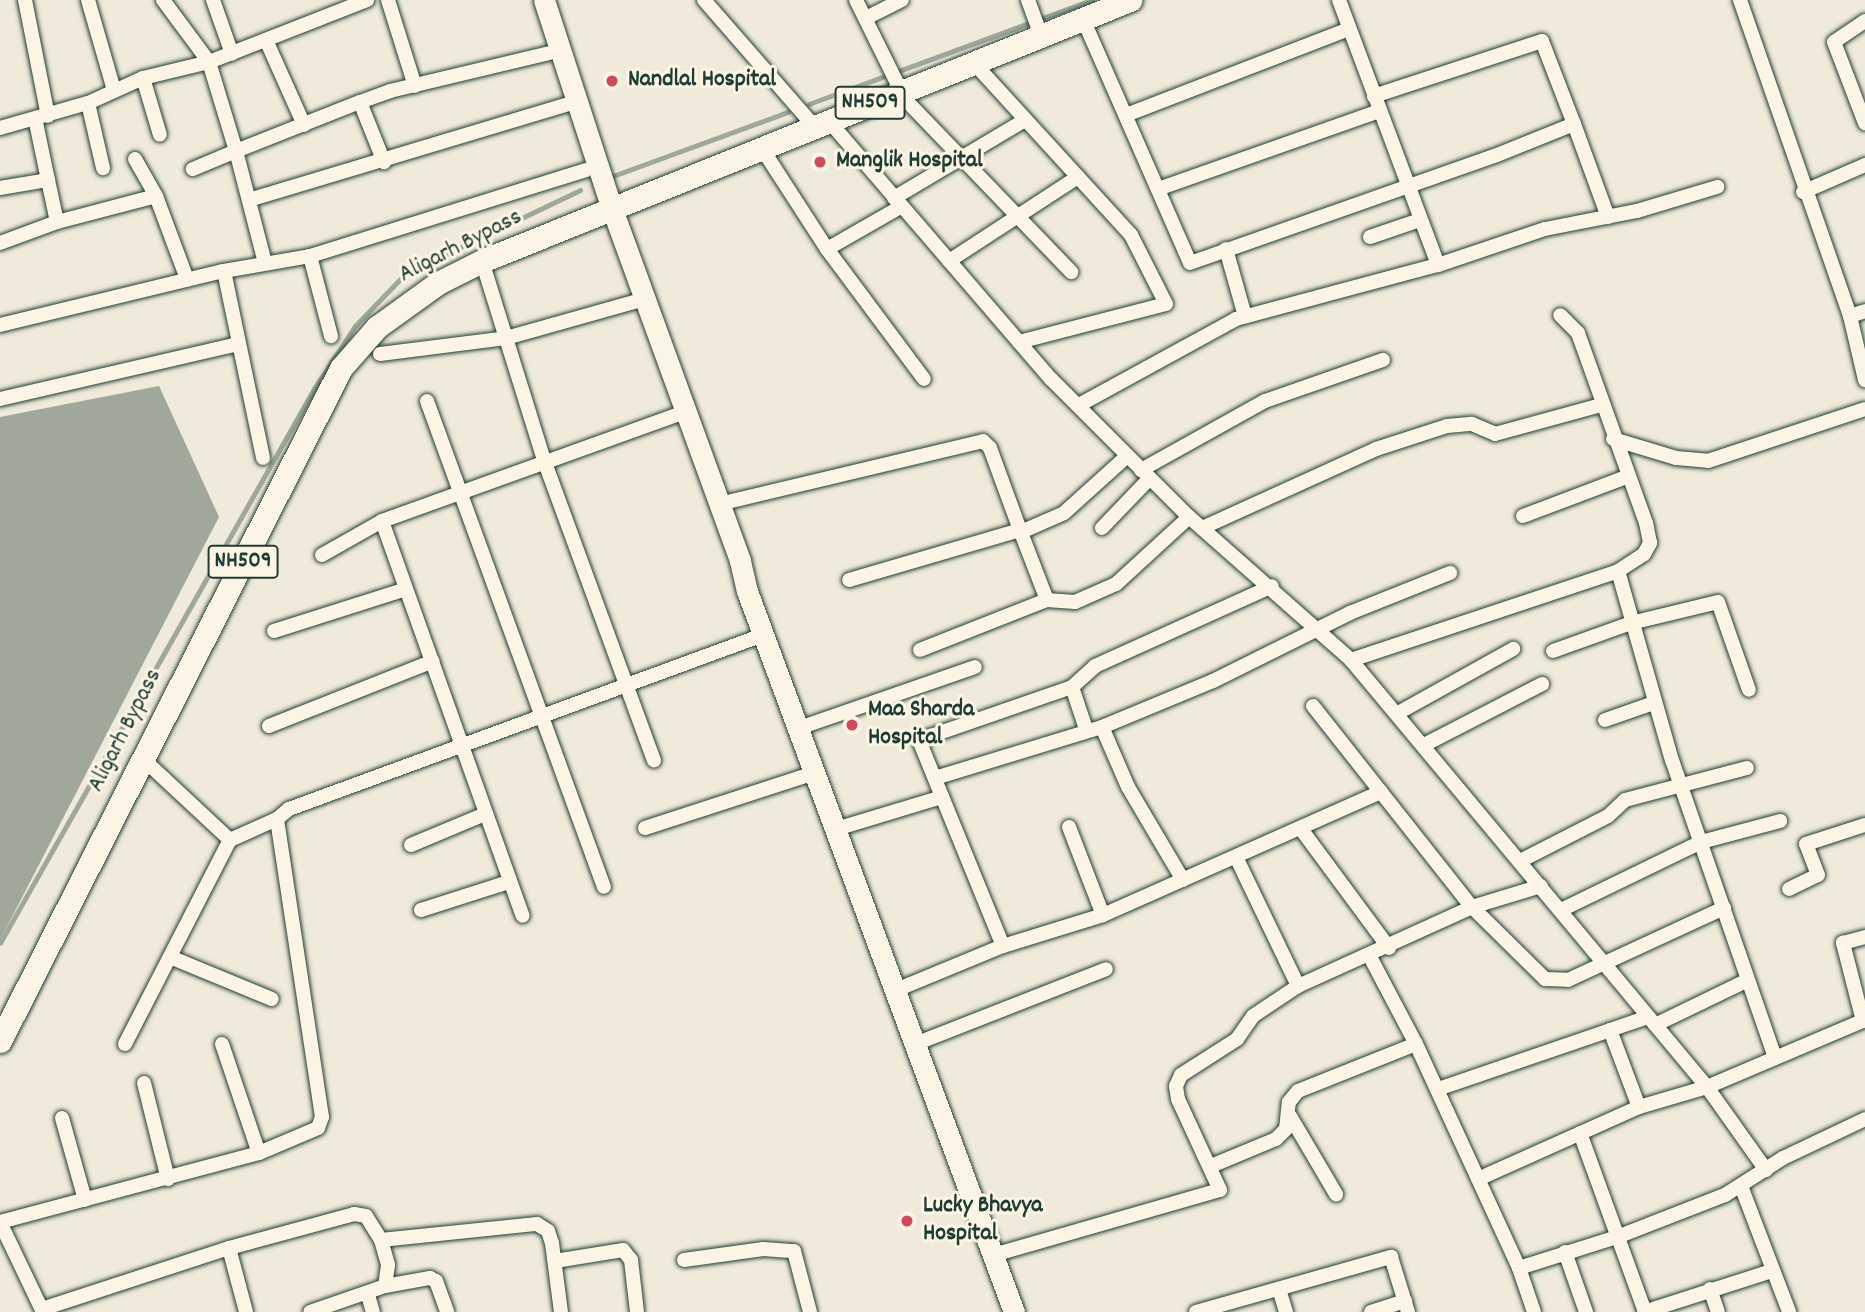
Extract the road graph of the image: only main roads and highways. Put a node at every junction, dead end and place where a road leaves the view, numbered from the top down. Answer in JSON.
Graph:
{"nodes":[{"id":1,"x":531,"y":0,"type":"edge"},
{"id":2,"x":544,"y":0,"type":"edge"},
{"id":3,"x":1130,"y":0,"type":"edge"},
{"id":4,"x":606,"y":208,"type":"junction"},
{"id":5,"x":747,"y":592,"type":"junction"},
{"id":6,"x":0,"y":1041,"type":"edge"},
{"id":7,"x":1014,"y":1312,"type":"edge"}],
"edges":[{"from":1,"to":4,"type":"main road"},
{"from":2,"to":4,"type":"main road"},
{"from":3,"to":4,"type":"highway","name":"Aligarh Bypass","number":"NH509"},
{"from":4,"to":5,"type":"main road"},
{"from":4,"to":5,"type":"main road"},
{"from":4,"to":6,"type":"highway","name":"Aligarh Bypass","number":"NH509"},
{"from":5,"to":7,"type":"main road"}]}
